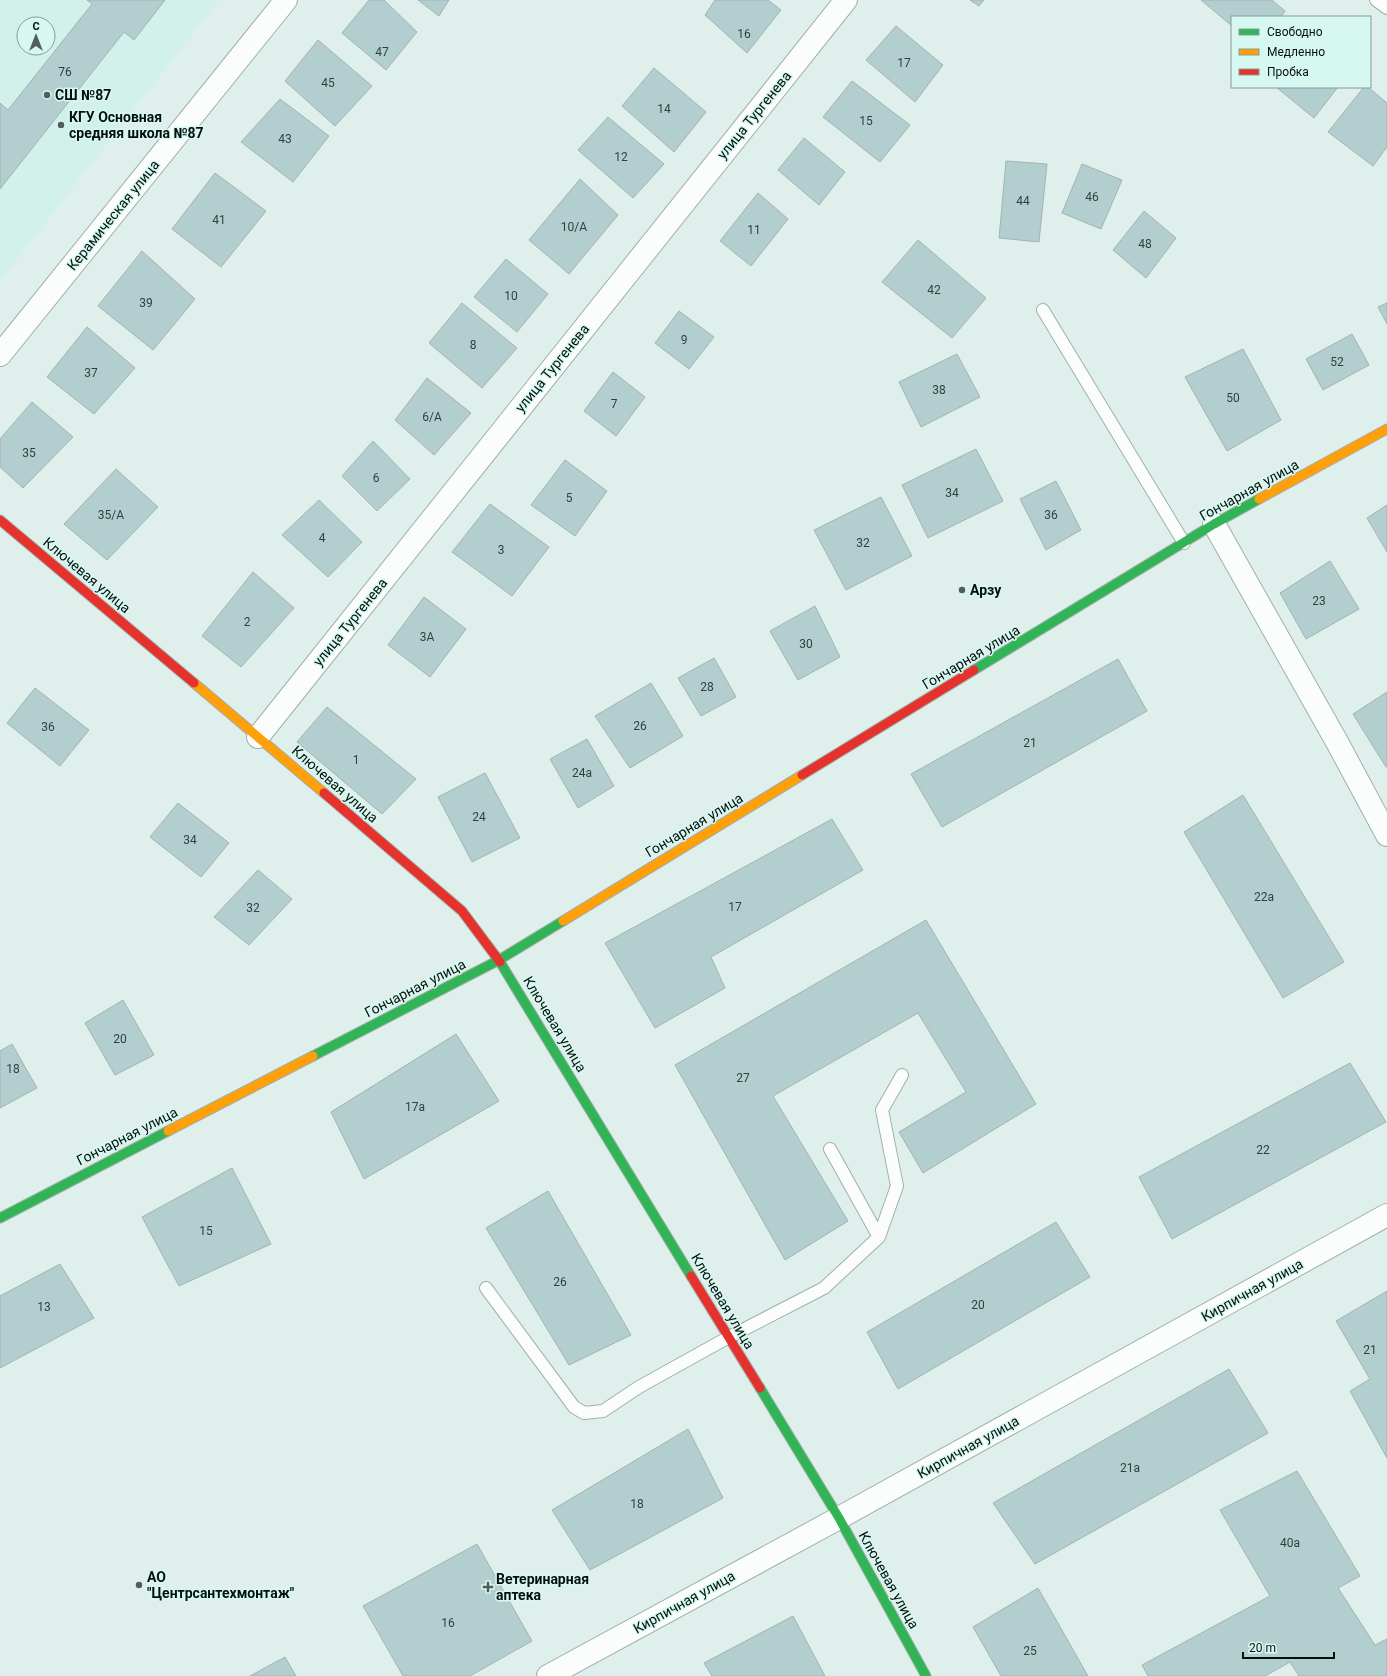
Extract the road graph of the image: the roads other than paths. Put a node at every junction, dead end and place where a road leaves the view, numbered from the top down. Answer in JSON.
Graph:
{"nodes":[{"id":1,"x":286,"y":0,"type":"edge"},
{"id":2,"x":846,"y":0,"type":"edge"},
{"id":3,"x":1376,"y":0,"type":"edge"},
{"id":4,"x":1387,"y":8,"type":"edge"},
{"id":5,"x":1043,"y":310,"type":"dead end"},
{"id":6,"x":0,"y":355,"type":"edge"},
{"id":7,"x":1387,"y":429,"type":"edge"},
{"id":8,"x":0,"y":520,"type":"edge"},
{"id":9,"x":1214,"y":524,"type":"junction"},
{"id":10,"x":1184,"y":543,"type":"junction"},
{"id":11,"x":258,"y":737,"type":"junction"},
{"id":12,"x":1381,"y":810,"type":"edge"},
{"id":13,"x":1387,"y":834,"type":"edge"},
{"id":14,"x":499,"y":960,"type":"junction"},
{"id":15,"x":902,"y":1075,"type":"dead end"},
{"id":16,"x":830,"y":1149,"type":"dead end"},
{"id":17,"x":1387,"y":1216,"type":"edge"},
{"id":18,"x":0,"y":1218,"type":"edge"},
{"id":19,"x":879,"y":1237,"type":"junction"},
{"id":20,"x":486,"y":1288,"type":"dead end"},
{"id":21,"x":729,"y":1337,"type":"junction"},
{"id":22,"x":839,"y":1518,"type":"junction"},
{"id":23,"x":548,"y":1676,"type":"edge"},
{"id":24,"x":926,"y":1676,"type":"edge"}],
"edges":[{"from":1,"to":6,"type":"street","name":"Керамическая улица"},
{"from":2,"to":11,"type":"street","name":"улица Тургенева"},
{"from":3,"to":4,"type":"lane"},
{"from":5,"to":10,"type":"lane"},
{"from":7,"to":9,"type":"street","name":"Гончарная улица"},
{"from":8,"to":11,"type":"street","name":"Ключевая улица"},
{"from":9,"to":10,"type":"street","name":"Гончарная улица"},
{"from":9,"to":12,"type":"street"},
{"from":10,"to":14,"type":"street","name":"Гончарная улица"},
{"from":11,"to":14,"type":"street","name":"Ключевая улица"},
{"from":12,"to":13,"type":"street"},
{"from":14,"to":18,"type":"street","name":"Гончарная улица"},
{"from":14,"to":21,"type":"street","name":"Ключевая улица"},
{"from":15,"to":19,"type":"lane"},
{"from":16,"to":19,"type":"lane"},
{"from":17,"to":22,"type":"street","name":"Кирпичная улица"},
{"from":19,"to":21,"type":"lane"},
{"from":20,"to":21,"type":"lane"},
{"from":21,"to":22,"type":"street","name":"Ключевая улица"},
{"from":22,"to":23,"type":"street","name":"Кирпичная улица"},
{"from":22,"to":24,"type":"street","name":"Ключевая улица"}]}
